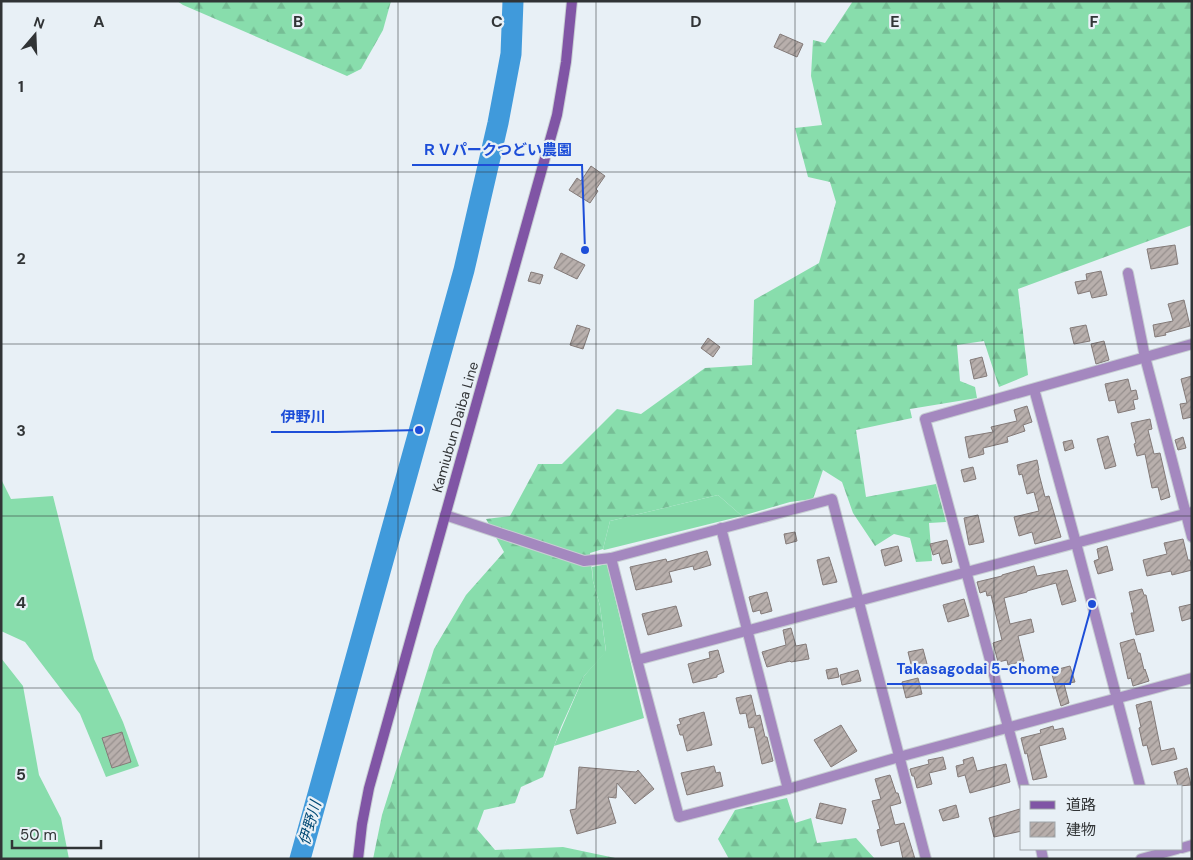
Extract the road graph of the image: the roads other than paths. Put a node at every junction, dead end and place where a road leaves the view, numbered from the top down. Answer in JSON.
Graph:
{"nodes":[{"id":1,"x":572,"y":1,"type":"edge"},
{"id":2,"x":1128,"y":274,"type":"dead end"},
{"id":3,"x":1192,"y":344,"type":"edge"},
{"id":4,"x":1145,"y":357,"type":"junction"},
{"id":5,"x":1034,"y":389,"type":"junction"},
{"id":6,"x":1189,"y":513,"type":"edge"},
{"id":7,"x":445,"y":515,"type":"junction"},
{"id":8,"x":721,"y":528,"type":"junction"},
{"id":9,"x":1192,"y":537,"type":"edge"},
{"id":10,"x":1076,"y":543,"type":"junction"},
{"id":11,"x":611,"y":558,"type":"junction"},
{"id":12,"x":966,"y":572,"type":"junction"},
{"id":13,"x":858,"y":601,"type":"junction"},
{"id":14,"x":748,"y":630,"type":"junction"},
{"id":15,"x":637,"y":660,"type":"junction"},
{"id":16,"x":1192,"y":678,"type":"edge"},
{"id":17,"x":1116,"y":698,"type":"junction"},
{"id":18,"x":1009,"y":727,"type":"junction"},
{"id":19,"x":899,"y":757,"type":"junction"},
{"id":20,"x":1024,"y":785,"type":"edge"},
{"id":21,"x":1140,"y":785,"type":"edge"},
{"id":22,"x":788,"y":789,"type":"junction"},
{"id":23,"x":1173,"y":850,"type":"edge"},
{"id":24,"x":1158,"y":854,"type":"edge"},
{"id":25,"x":358,"y":859,"type":"edge"},
{"id":26,"x":926,"y":859,"type":"edge"},
{"id":27,"x":1141,"y":859,"type":"edge"}],
"edges":[{"from":1,"to":7,"type":"main road","name":"Kamiubun Daiba Line"},
{"from":2,"to":4,"type":"street"},
{"from":3,"to":4,"type":"street"},
{"from":4,"to":5,"type":"street"},
{"from":4,"to":6,"type":"street"},
{"from":5,"to":10,"type":"street"},
{"from":5,"to":12,"type":"street"},
{"from":6,"to":9,"type":"street"},
{"from":6,"to":10,"type":"street"},
{"from":7,"to":11,"type":"street"},
{"from":7,"to":25,"type":"main road","name":"Kamiubun Daiba Line"},
{"from":8,"to":11,"type":"street"},
{"from":8,"to":13,"type":"street"},
{"from":8,"to":14,"type":"street"},
{"from":10,"to":12,"type":"street"},
{"from":10,"to":17,"type":"street"},
{"from":11,"to":15,"type":"street"},
{"from":12,"to":13,"type":"street"},
{"from":12,"to":18,"type":"street"},
{"from":13,"to":14,"type":"street"},
{"from":13,"to":19,"type":"street"},
{"from":14,"to":15,"type":"street"},
{"from":14,"to":22,"type":"street"},
{"from":15,"to":22,"type":"street"},
{"from":16,"to":17,"type":"street"},
{"from":17,"to":18,"type":"street"},
{"from":17,"to":21,"type":"street"},
{"from":18,"to":19,"type":"street"},
{"from":18,"to":20,"type":"street"},
{"from":19,"to":22,"type":"street"},
{"from":19,"to":26,"type":"street"},
{"from":23,"to":24,"type":"street"},
{"from":24,"to":27,"type":"street"}]}
